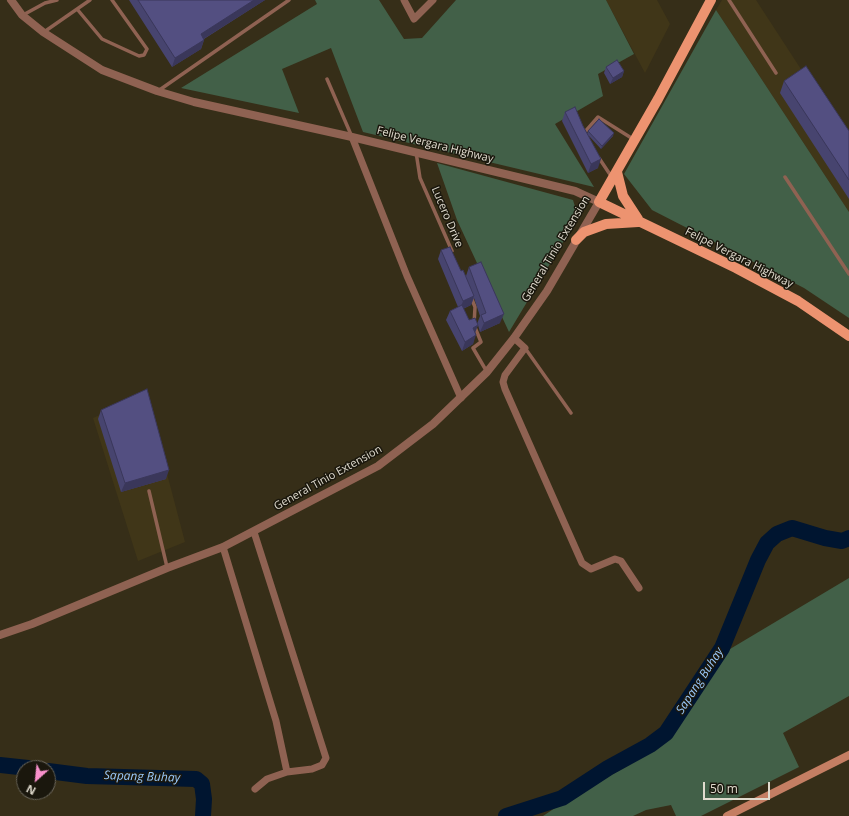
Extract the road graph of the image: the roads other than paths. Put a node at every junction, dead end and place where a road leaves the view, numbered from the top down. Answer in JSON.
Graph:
{"nodes":[{"id":1,"x":12,"y":0,"type":"edge"},
{"id":2,"x":57,"y":0,"type":"edge"},
{"id":3,"x":90,"y":0,"type":"edge"},
{"id":4,"x":112,"y":0,"type":"edge"},
{"id":5,"x":289,"y":0,"type":"edge"},
{"id":6,"x":404,"y":0,"type":"edge"},
{"id":7,"x":433,"y":0,"type":"edge"},
{"id":8,"x":711,"y":0,"type":"edge"},
{"id":9,"x":729,"y":0,"type":"edge"},
{"id":10,"x":46,"y":1,"type":"edge"},
{"id":11,"x":77,"y":9,"type":"junction"},
{"id":12,"x":22,"y":15,"type":"junction"},
{"id":13,"x":43,"y":32,"type":"junction"},
{"id":14,"x":776,"y":73,"type":"dead end"},
{"id":15,"x":327,"y":79,"type":"dead end"},
{"id":16,"x":157,"y":91,"type":"junction"},
{"id":17,"x":352,"y":137,"type":"junction"},
{"id":18,"x":587,"y":141,"type":"edge"},
{"id":19,"x":635,"y":141,"type":"junction"},
{"id":20,"x":416,"y":152,"type":"junction"},
{"id":21,"x":596,"y":153,"type":"edge"},
{"id":22,"x":615,"y":175,"type":"junction"},
{"id":23,"x":785,"y":176,"type":"dead end"},
{"id":24,"x":599,"y":202,"type":"junction"},
{"id":25,"x":640,"y":222,"type":"junction"},
{"id":26,"x":576,"y":240,"type":"junction"},
{"id":27,"x":454,"y":257,"type":"edge"},
{"id":28,"x":849,"y":274,"type":"edge"},
{"id":29,"x":469,"y":293,"type":"edge"},
{"id":30,"x":849,"y":336,"type":"edge"},
{"id":31,"x":514,"y":338,"type":"junction"},
{"id":32,"x":525,"y":348,"type":"junction"},
{"id":33,"x":487,"y":372,"type":"junction"},
{"id":34,"x":461,"y":398,"type":"junction"},
{"id":35,"x":571,"y":413,"type":"dead end"},
{"id":36,"x":149,"y":491,"type":"dead end"},
{"id":37,"x":254,"y":532,"type":"junction"},
{"id":38,"x":223,"y":548,"type":"junction"},
{"id":39,"x":167,"y":568,"type":"junction"},
{"id":40,"x":639,"y":588,"type":"dead end"},
{"id":41,"x":0,"y":635,"type":"edge"},
{"id":42,"x":849,"y":755,"type":"edge"},
{"id":43,"x":287,"y":772,"type":"junction"},
{"id":44,"x":256,"y":789,"type":"dead end"},
{"id":45,"x":728,"y":816,"type":"edge"}],
"edges":[{"from":1,"to":12,"type":"street","name":"Felipe Vergara Highway"},
{"from":2,"to":10,"type":"lane"},
{"from":3,"to":11,"type":"lane"},
{"from":4,"to":11,"type":"lane"},
{"from":5,"to":16,"type":"lane"},
{"from":6,"to":7,"type":"street"},
{"from":8,"to":19,"type":"main road","name":"General Tinio Extension"},
{"from":9,"to":14,"type":"lane"},
{"from":10,"to":12,"type":"lane"},
{"from":11,"to":13,"type":"lane"},
{"from":12,"to":13,"type":"street","name":"Felipe Vergara Highway"},
{"from":13,"to":16,"type":"street","name":"Felipe Vergara Highway"},
{"from":15,"to":17,"type":"lane"},
{"from":16,"to":17,"type":"street","name":"Felipe Vergara Highway"},
{"from":17,"to":20,"type":"street","name":"Felipe Vergara Highway"},
{"from":17,"to":34,"type":"street"},
{"from":18,"to":19,"type":"lane"},
{"from":19,"to":22,"type":"main road","name":"General Tinio Extension"},
{"from":20,"to":24,"type":"street","name":"Felipe Vergara Highway"},
{"from":20,"to":27,"type":"lane","name":"Lucero Drive"},
{"from":21,"to":22,"type":"lane"},
{"from":22,"to":24,"type":"main road","name":"General Tinio Extension"},
{"from":22,"to":25,"type":"main road"},
{"from":23,"to":28,"type":"lane"},
{"from":24,"to":25,"type":"main road","name":"Felipe Vergara Highway"},
{"from":24,"to":26,"type":"street","name":"General Tinio Extension"},
{"from":25,"to":26,"type":"main road"},
{"from":25,"to":30,"type":"main road","name":"Felipe Vergara Highway"},
{"from":26,"to":31,"type":"street","name":"General Tinio Extension"},
{"from":29,"to":33,"type":"lane"},
{"from":31,"to":32,"type":"street"},
{"from":31,"to":33,"type":"street","name":"General Tinio Extension"},
{"from":32,"to":35,"type":"lane"},
{"from":32,"to":40,"type":"street"},
{"from":33,"to":34,"type":"street","name":"General Tinio Extension"},
{"from":34,"to":37,"type":"street","name":"General Tinio Extension"},
{"from":36,"to":39,"type":"lane"},
{"from":37,"to":38,"type":"street","name":"General Tinio Extension"},
{"from":37,"to":43,"type":"street"},
{"from":38,"to":39,"type":"street","name":"General Tinio Extension"},
{"from":38,"to":43,"type":"street"},
{"from":39,"to":41,"type":"street","name":"General Tinio Extension"},
{"from":42,"to":45,"type":"main road"},
{"from":43,"to":44,"type":"street"}]}
